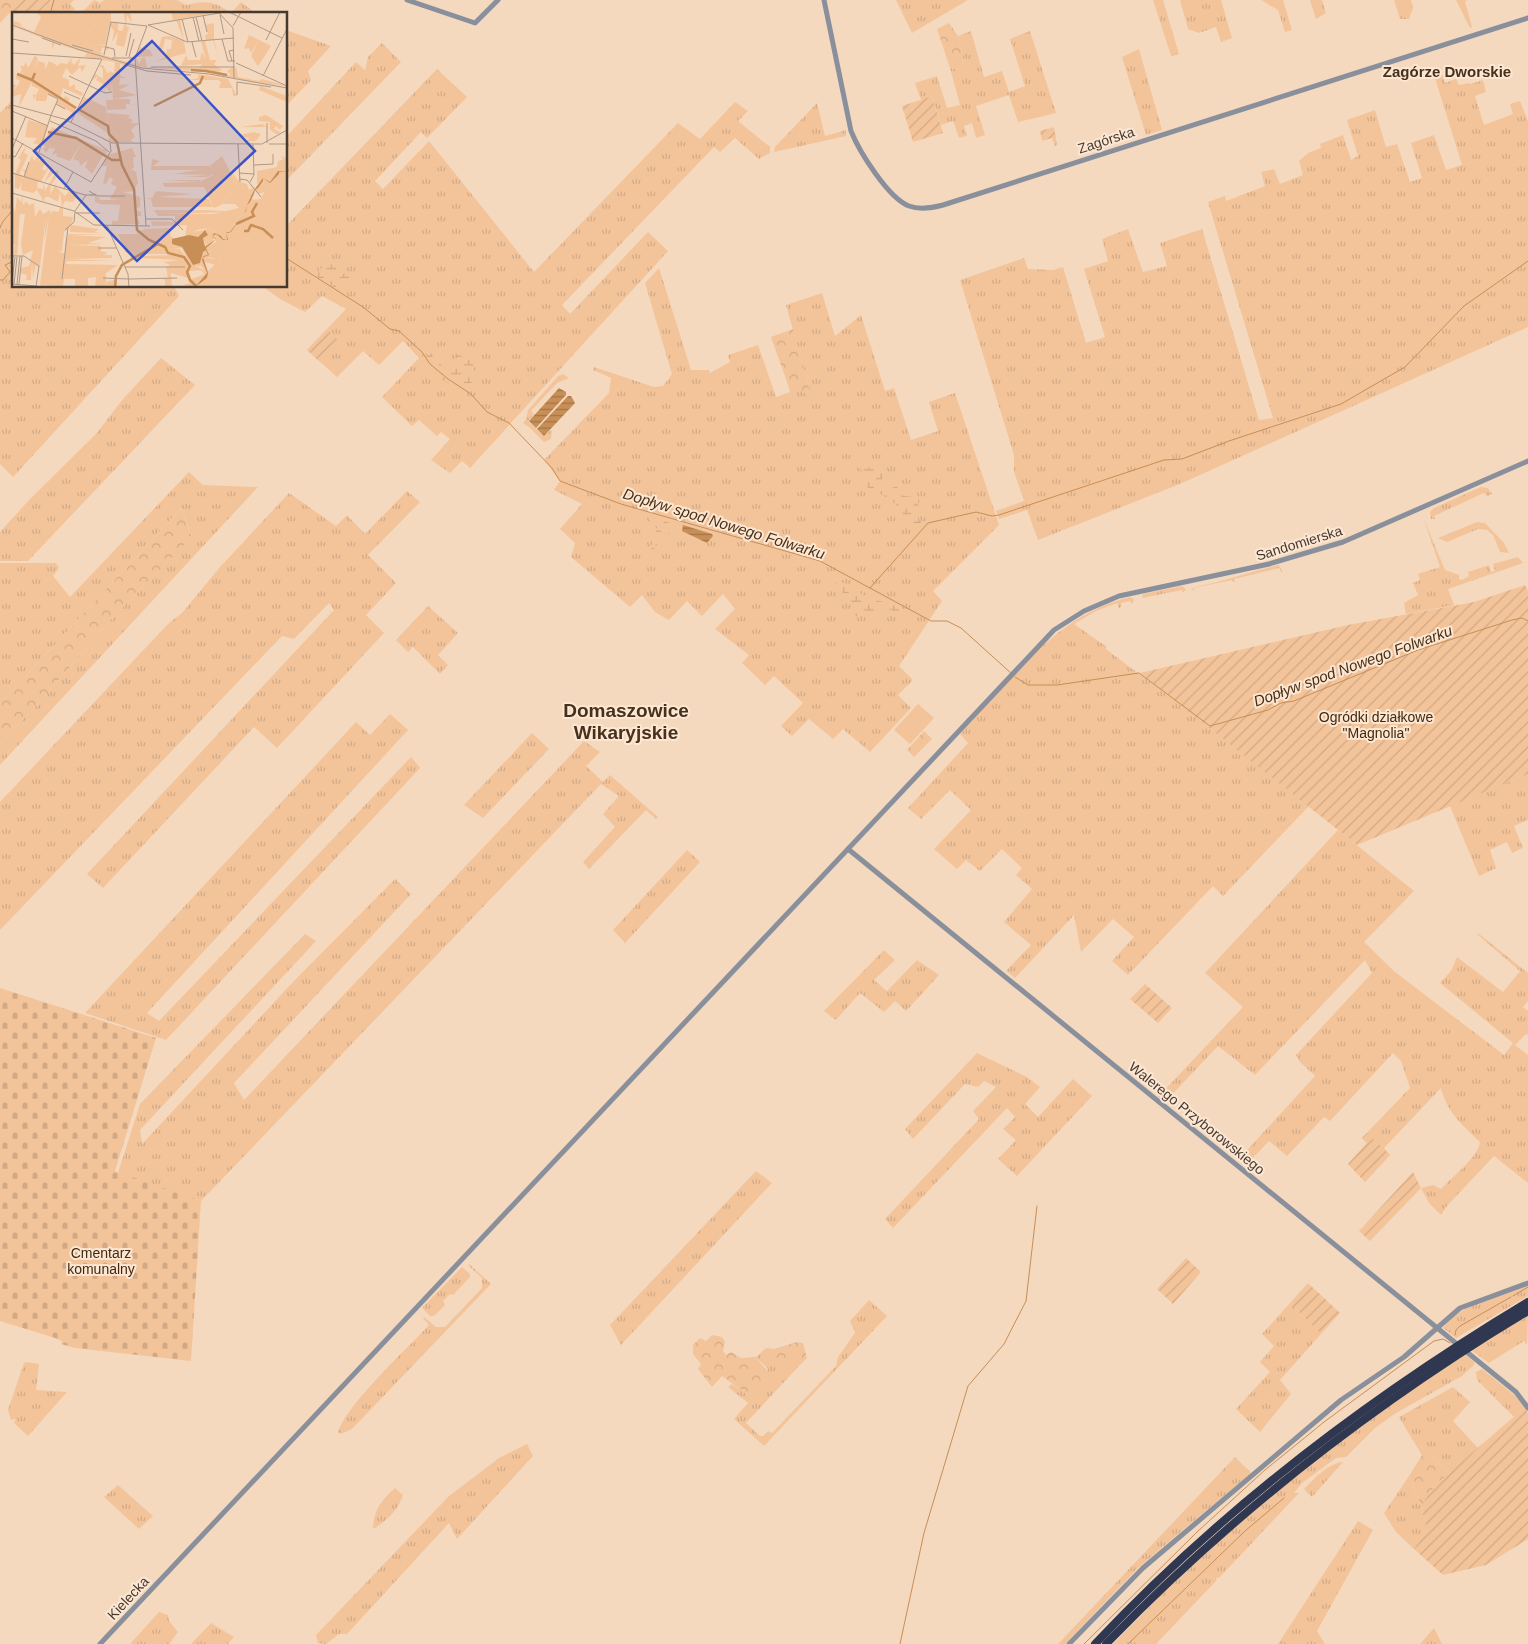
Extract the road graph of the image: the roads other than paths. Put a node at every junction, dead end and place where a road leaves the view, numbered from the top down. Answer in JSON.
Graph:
{"nodes":[{"id":1,"x":407,"y":0,"type":"edge"},
{"id":2,"x":498,"y":0,"type":"edge"},
{"id":3,"x":824,"y":0,"type":"edge"},
{"id":4,"x":1528,"y":18,"type":"edge"},
{"id":5,"x":1528,"y":461,"type":"edge"},
{"id":6,"x":848,"y":849,"type":"junction"},
{"id":7,"x":1528,"y":1283,"type":"edge"},
{"id":8,"x":1528,"y":1302,"type":"edge"},
{"id":9,"x":1528,"y":1311,"type":"edge"},
{"id":10,"x":1437,"y":1328,"type":"junction"},
{"id":11,"x":1473,"y":1340,"type":"junction"},
{"id":12,"x":1445,"y":1358,"type":"junction"},
{"id":13,"x":1526,"y":1399,"type":"edge"},
{"id":14,"x":1528,"y":1408,"type":"edge"},
{"id":15,"x":100,"y":1644,"type":"edge"},
{"id":16,"x":1069,"y":1644,"type":"edge"},
{"id":17,"x":1095,"y":1644,"type":"edge"},
{"id":18,"x":1106,"y":1644,"type":"edge"}],
"edges":[{"from":1,"to":2,"type":"street"},
{"from":3,"to":4,"type":"street","name":"Zagórska"},
{"from":5,"to":6,"type":"street","name":"Sandomierska"},
{"from":6,"to":10,"type":"street","name":"Walerego Przyborowskiego"},
{"from":6,"to":15,"type":"street","name":"Kielecka"},
{"from":7,"to":10,"type":"street"},
{"from":8,"to":11,"type":"highway"},
{"from":9,"to":11,"type":"highway"},
{"from":10,"to":13,"type":"street","name":"Walerego Przyborowskiego"},
{"from":10,"to":16,"type":"street"},
{"from":11,"to":12,"type":"highway"},
{"from":12,"to":17,"type":"highway"},
{"from":12,"to":18,"type":"highway"},
{"from":13,"to":14,"type":"street","name":"Walerego Przyborowskiego"}]}
